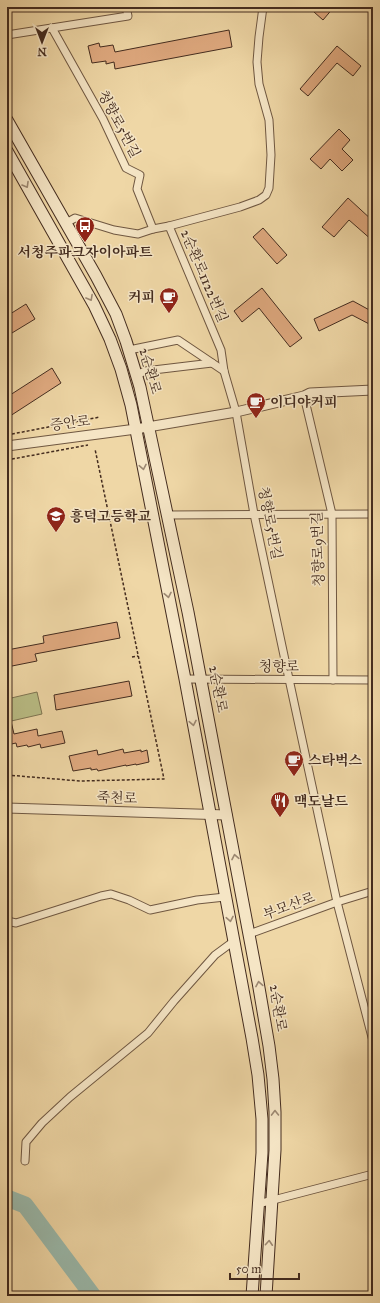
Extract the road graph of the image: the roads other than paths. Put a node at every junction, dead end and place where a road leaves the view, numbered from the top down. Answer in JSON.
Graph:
{"nodes":[{"id":1,"x":126,"y":7,"type":"edge"},
{"id":2,"x":262,"y":7,"type":"edge"},
{"id":3,"x":52,"y":28,"type":"junction"},
{"id":4,"x":7,"y":35,"type":"edge"},
{"id":5,"x":7,"y":120,"type":"edge"},
{"id":6,"x":7,"y":151,"type":"edge"},
{"id":7,"x":66,"y":222,"type":"junction"},
{"id":8,"x":169,"y":226,"type":"junction"},
{"id":9,"x":153,"y":229,"type":"junction"},
{"id":10,"x":129,"y":350,"type":"junction"},
{"id":11,"x":212,"y":363,"type":"junction"},
{"id":12,"x":224,"y":371,"type":"junction"},
{"id":13,"x":137,"y":375,"type":"junction"},
{"id":14,"x":373,"y":390,"type":"edge"},
{"id":15,"x":304,"y":396,"type":"junction"},
{"id":16,"x":236,"y":412,"type":"junction"},
{"id":17,"x":149,"y":427,"type":"junction"},
{"id":18,"x":136,"y":429,"type":"junction"},
{"id":19,"x":7,"y":446,"type":"edge"},
{"id":20,"x":168,"y":514,"type":"junction"},
{"id":21,"x":254,"y":514,"type":"junction"},
{"id":22,"x":332,"y":514,"type":"junction"},
{"id":23,"x":373,"y":514,"type":"edge"},
{"id":24,"x":185,"y":679,"type":"junction"},
{"id":25,"x":201,"y":679,"type":"junction"},
{"id":26,"x":288,"y":679,"type":"junction"},
{"id":27,"x":333,"y":680,"type":"junction"},
{"id":28,"x":373,"y":680,"type":"edge"},
{"id":29,"x":7,"y":808,"type":"edge"},
{"id":30,"x":210,"y":815,"type":"junction"},
{"id":31,"x":227,"y":815,"type":"junction"},
{"id":32,"x":373,"y":891,"type":"edge"},
{"id":33,"x":225,"y":897,"type":"junction"},
{"id":34,"x":337,"y":902,"type":"junction"},
{"id":35,"x":7,"y":921,"type":"edge"},
{"id":36,"x":249,"y":934,"type":"junction"},
{"id":37,"x":234,"y":941,"type":"junction"},
{"id":38,"x":373,"y":1041,"type":"edge"},
{"id":39,"x":25,"y":1161,"type":"dead end"},
{"id":40,"x":373,"y":1174,"type":"edge"},
{"id":41,"x":272,"y":1200,"type":"junction"},
{"id":42,"x":258,"y":1204,"type":"junction"},
{"id":43,"x":252,"y":1296,"type":"edge"},
{"id":44,"x":266,"y":1296,"type":"edge"}],
"edges":[{"from":1,"to":3,"type":"street"},
{"from":2,"to":8,"type":"street"},
{"from":3,"to":4,"type":"street"},
{"from":3,"to":9,"type":"street","name":"청향로5번길"},
{"from":5,"to":7,"type":"main road","name":"2순환로"},
{"from":6,"to":18,"type":"main road","name":"2순환로","one_way":true},
{"from":7,"to":9,"type":"street","name":"2순환로1122번길"},
{"from":7,"to":10,"type":"main road","name":"2순환로"},
{"from":8,"to":9,"type":"street","name":"2순환로1122번길"},
{"from":8,"to":12,"type":"street","name":"2순환로1122번길"},
{"from":10,"to":11,"type":"street"},
{"from":10,"to":13,"type":"main road","name":"2순환로"},
{"from":11,"to":12,"type":"street"},
{"from":11,"to":13,"type":"street"},
{"from":12,"to":16,"type":"street","name":"청향로5번길"},
{"from":13,"to":17,"type":"main road","name":"2순환로"},
{"from":14,"to":15,"type":"street","name":"증안로"},
{"from":15,"to":16,"type":"street","name":"증안로"},
{"from":15,"to":22,"type":"street","name":"청향로9번길"},
{"from":16,"to":17,"type":"street","name":"증안로"},
{"from":16,"to":21,"type":"street","name":"청향로5번길"},
{"from":17,"to":18,"type":"street","name":"증안로"},
{"from":17,"to":20,"type":"main road","name":"2순환로"},
{"from":18,"to":19,"type":"street","name":"증안로"},
{"from":18,"to":24,"type":"main road","name":"2순환로","one_way":true},
{"from":20,"to":21,"type":"street"},
{"from":20,"to":25,"type":"main road","name":"2순환로"},
{"from":21,"to":22,"type":"street"},
{"from":21,"to":26,"type":"street","name":"청향로5번길"},
{"from":22,"to":23,"type":"street"},
{"from":22,"to":27,"type":"street","name":"청향로9번길"},
{"from":24,"to":25,"type":"street","name":"청향로"},
{"from":24,"to":30,"type":"main road","name":"2순환로","one_way":true},
{"from":25,"to":26,"type":"street","name":"청향로"},
{"from":25,"to":31,"type":"main road","name":"2순환로"},
{"from":26,"to":27,"type":"street","name":"청향로"},
{"from":26,"to":34,"type":"street","name":"청향로5번길"},
{"from":27,"to":28,"type":"street","name":"청향로"},
{"from":29,"to":30,"type":"street","name":"죽천로"},
{"from":30,"to":31,"type":"street","name":"죽천로"},
{"from":30,"to":33,"type":"main road","name":"2순환로"},
{"from":36,"to":31,"type":"main road","name":"2순환로","one_way":true},
{"from":32,"to":34,"type":"street","name":"부모산로"},
{"from":33,"to":35,"type":"street"},
{"from":33,"to":37,"type":"main road","name":"2순환로","one_way":true},
{"from":34,"to":36,"type":"street","name":"부모산로"},
{"from":34,"to":38,"type":"street","name":"부모산로"},
{"from":41,"to":36,"type":"main road","name":"2순환로","one_way":true},
{"from":37,"to":39,"type":"street"},
{"from":37,"to":42,"type":"main road","name":"2순환로"},
{"from":40,"to":41,"type":"street"},
{"from":41,"to":42,"type":"street"},
{"from":44,"to":41,"type":"main road","name":"2순환로","one_way":true},
{"from":42,"to":43,"type":"main road","name":"2순환로"}]}
